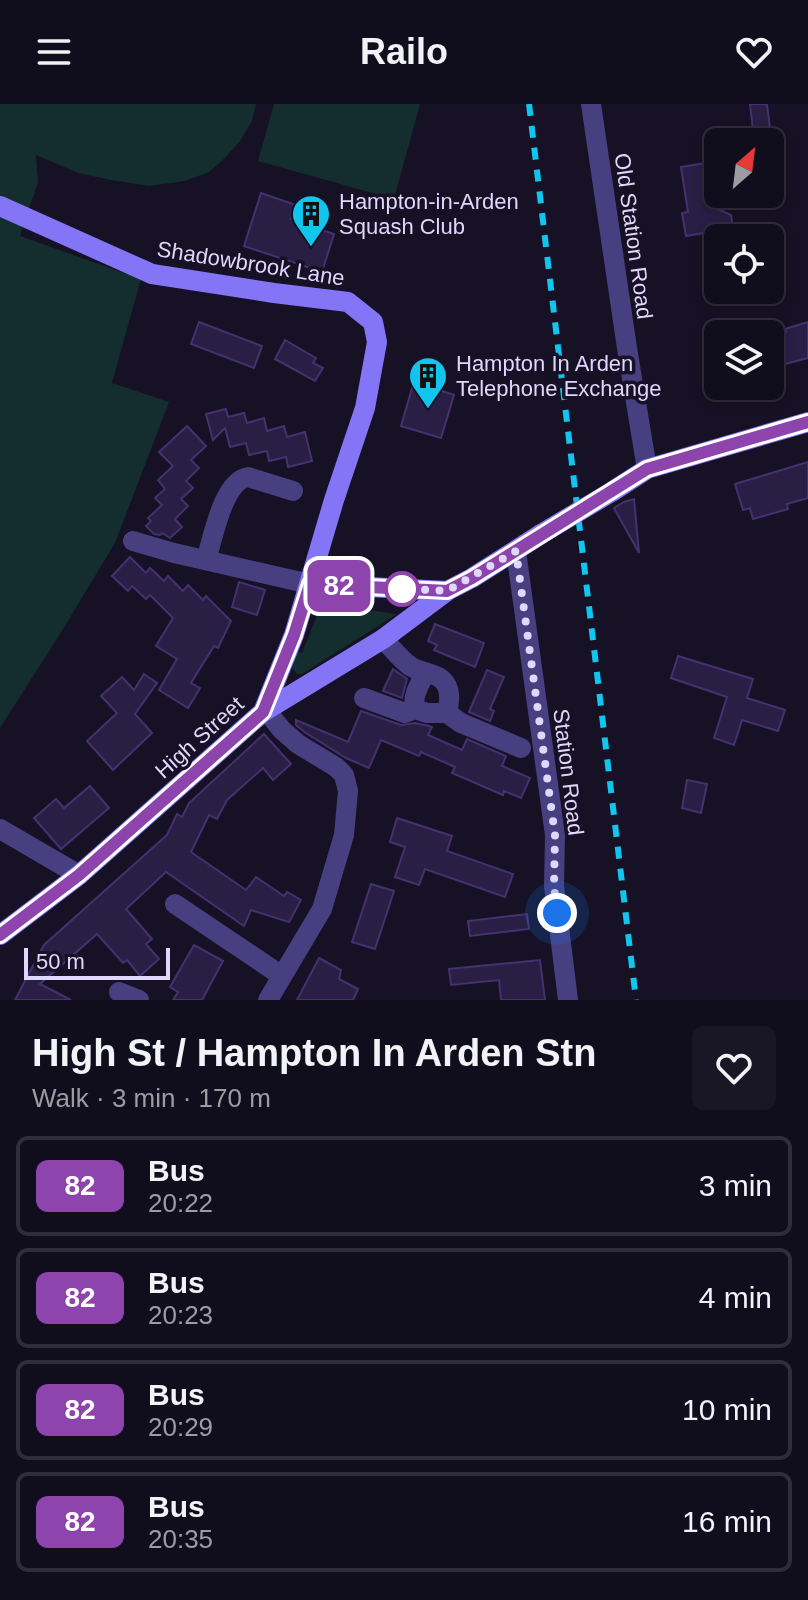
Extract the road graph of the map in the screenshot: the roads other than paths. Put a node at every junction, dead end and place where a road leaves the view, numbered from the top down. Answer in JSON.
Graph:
{"nodes":[{"id":1,"x":591,"y":104,"type":"edge"},
{"id":2,"x":0,"y":206,"type":"edge"},
{"id":3,"x":808,"y":422,"type":"edge"},
{"id":4,"x":647,"y":469,"type":"junction"},
{"id":5,"x":293,"y":491,"type":"dead end"},
{"id":6,"x":133,"y":541,"type":"dead end"},
{"id":7,"x":516,"y":551,"type":"junction"},
{"id":8,"x":206,"y":560,"type":"junction"},
{"id":9,"x":310,"y":584,"type":"junction"},
{"id":10,"x":447,"y":591,"type":"junction"},
{"id":11,"x":383,"y":639,"type":"junction"},
{"id":12,"x":425,"y":674,"type":"junction"},
{"id":13,"x":364,"y":698,"type":"dead end"},
{"id":14,"x":415,"y":709,"type":"junction"},
{"id":15,"x":264,"y":711,"type":"junction"},
{"id":16,"x":447,"y":713,"type":"junction"},
{"id":17,"x":521,"y":748,"type":"dead end"},
{"id":18,"x":0,"y":829,"type":"edge"},
{"id":19,"x":79,"y":875,"type":"junction"},
{"id":20,"x":175,"y":904,"type":"dead end"},
{"id":21,"x":0,"y":935,"type":"edge"},
{"id":22,"x":282,"y":976,"type":"junction"},
{"id":23,"x":119,"y":992,"type":"dead end"},
{"id":24,"x":139,"y":1000,"type":"edge"},
{"id":25,"x":268,"y":1000,"type":"edge"},
{"id":26,"x":568,"y":1000,"type":"edge"}],
"edges":[{"from":1,"to":4,"type":"street","name":"Old Station Road"},
{"from":2,"to":9,"type":"main road","name":"Shadowbrook Lane"},
{"from":3,"to":4,"type":"main road","name":"High Street"},
{"from":4,"to":7,"type":"main road","name":"High Street","bridge":true},
{"from":5,"to":8,"type":"street"},
{"from":6,"to":8,"type":"street"},
{"from":7,"to":10,"type":"main road","name":"High Street"},
{"from":7,"to":26,"type":"street","name":"Station Road"},
{"from":8,"to":9,"type":"street"},
{"from":9,"to":10,"type":"main road"},
{"from":9,"to":15,"type":"main road","name":"Shadowbrook Lane"},
{"from":10,"to":11,"type":"main road","name":"High Street"},
{"from":11,"to":12,"type":"street"},
{"from":11,"to":15,"type":"main road","name":"High Street"},
{"from":12,"to":14,"type":"street"},
{"from":12,"to":16,"type":"street"},
{"from":13,"to":14,"type":"street"},
{"from":14,"to":16,"type":"street"},
{"from":15,"to":19,"type":"main road","name":"High Street"},
{"from":15,"to":22,"type":"street"},
{"from":16,"to":17,"type":"street"},
{"from":18,"to":19,"type":"street"},
{"from":19,"to":21,"type":"main road","name":"High Street"},
{"from":20,"to":22,"type":"street"},
{"from":22,"to":25,"type":"street"},
{"from":23,"to":24,"type":"street"}]}
